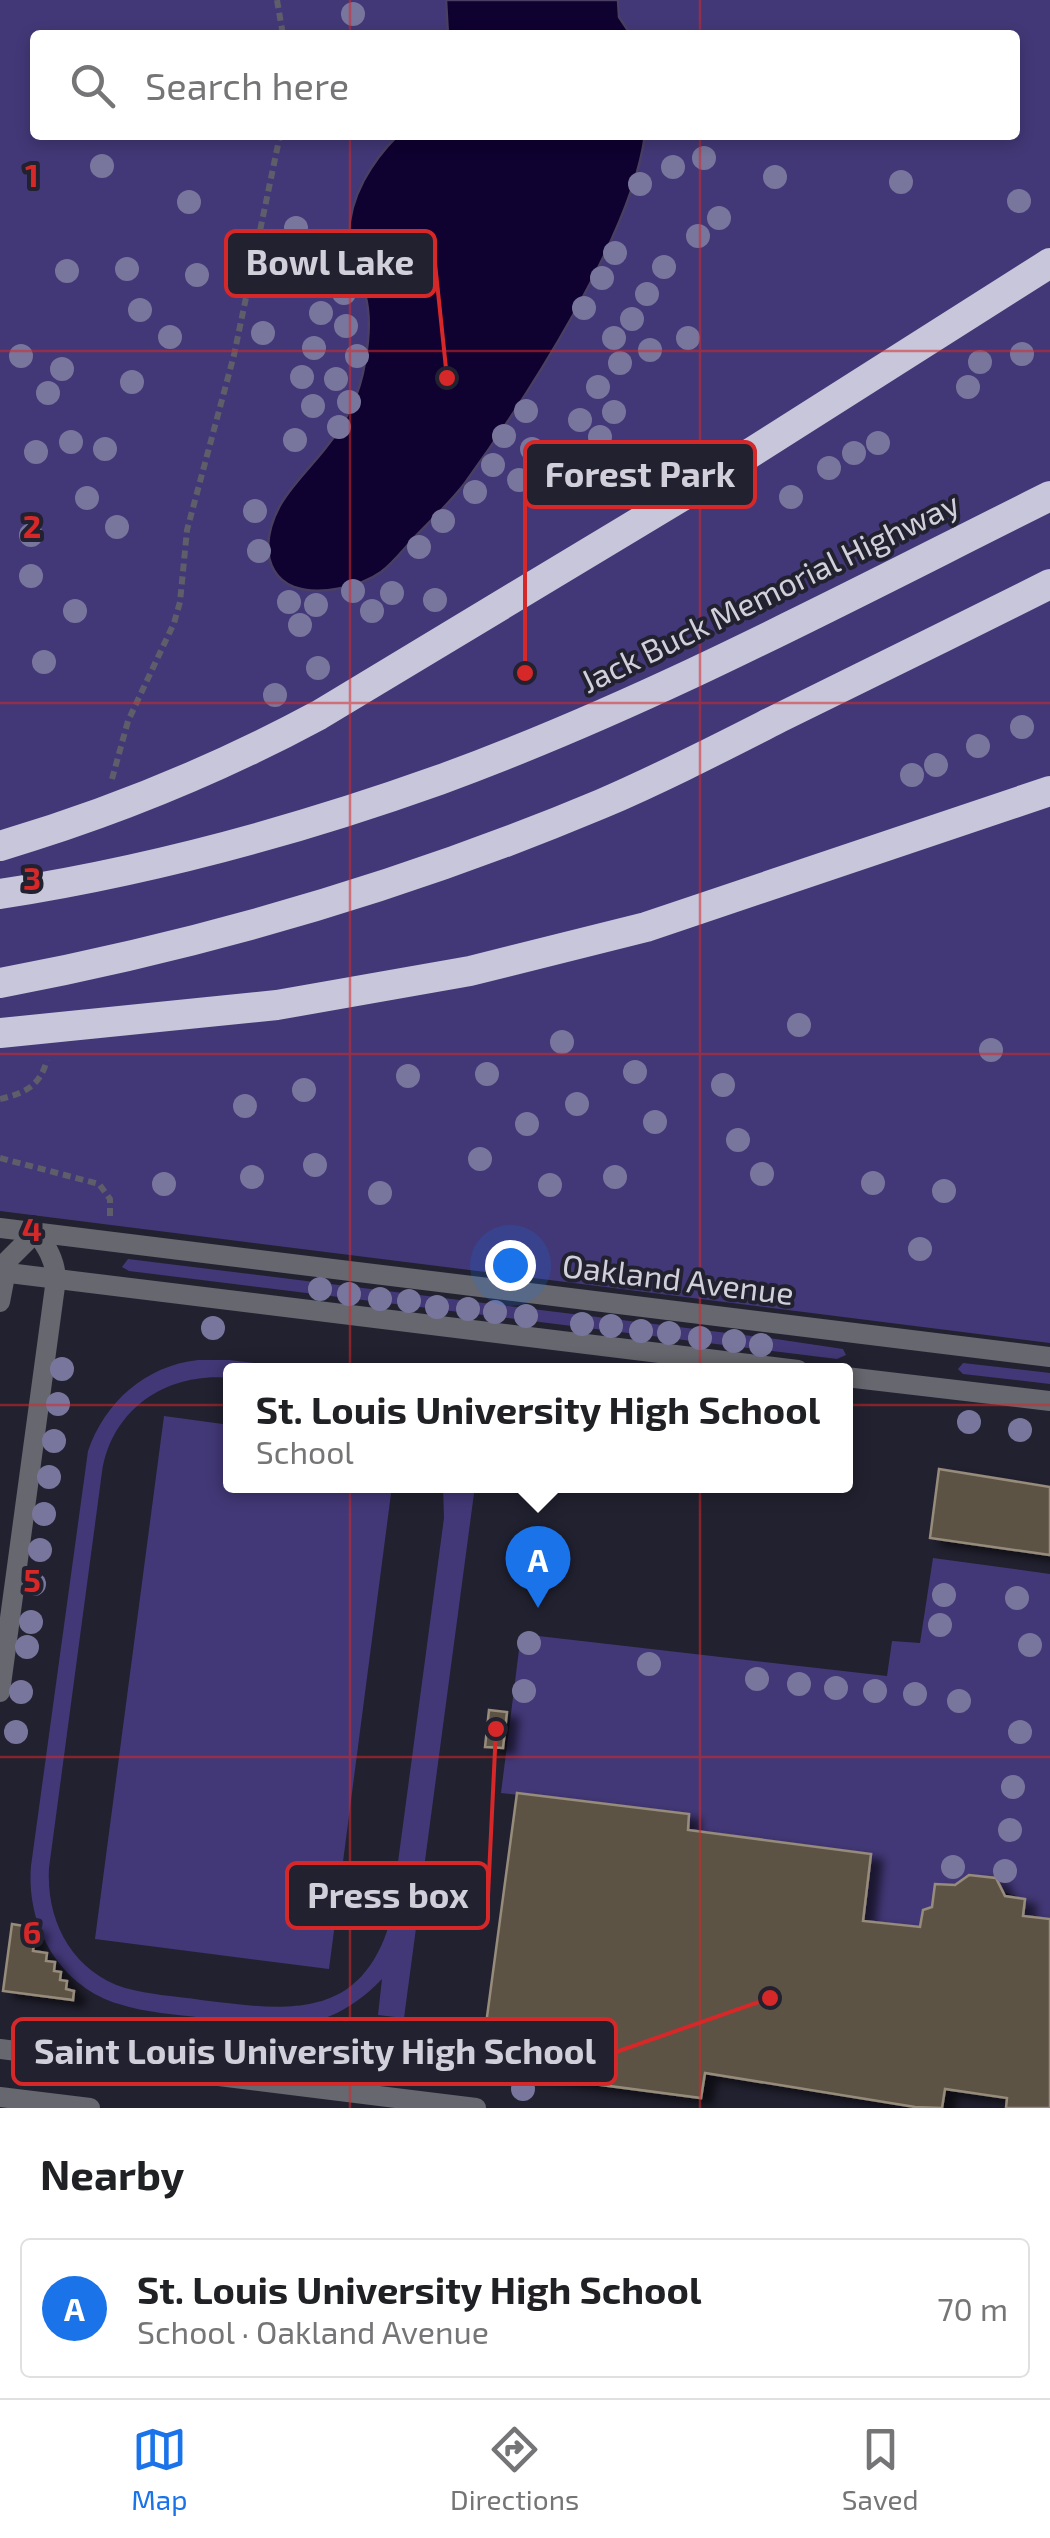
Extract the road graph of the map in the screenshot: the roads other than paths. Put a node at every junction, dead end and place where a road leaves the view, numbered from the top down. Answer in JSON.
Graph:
{"nodes":[{"id":1,"x":1050,"y":263,"type":"edge"},
{"id":2,"x":1050,"y":496,"type":"edge"},
{"id":3,"x":1050,"y":584,"type":"edge"},
{"id":4,"x":1050,"y":791,"type":"edge"},
{"id":5,"x":0,"y":846,"type":"edge"},
{"id":6,"x":0,"y":894,"type":"edge"},
{"id":7,"x":0,"y":983,"type":"edge"},
{"id":8,"x":0,"y":1033,"type":"edge"},
{"id":9,"x":0,"y":1228,"type":"edge"},
{"id":10,"x":36,"y":1232,"type":"junction"},
{"id":11,"x":2,"y":1272,"type":"edge"},
{"id":12,"x":56,"y":1279,"type":"junction"},
{"id":13,"x":0,"y":1302,"type":"edge"},
{"id":14,"x":1050,"y":1357,"type":"edge"},
{"id":15,"x":741,"y":1363,"type":"edge"},
{"id":16,"x":853,"y":1377,"type":"edge"},
{"id":17,"x":1050,"y":1401,"type":"edge"},
{"id":18,"x":0,"y":1692,"type":"edge"},
{"id":19,"x":0,"y":2049,"type":"edge"},
{"id":20,"x":0,"y":2098,"type":"edge"},
{"id":21,"x":90,"y":2108,"type":"edge"},
{"id":22,"x":476,"y":2108,"type":"edge"}],
"edges":[{"from":1,"to":5,"type":"highway"},
{"from":2,"to":6,"type":"highway","name":"Jack Buck Memorial Highway"},
{"from":3,"to":7,"type":"highway"},
{"from":4,"to":8,"type":"highway"},
{"from":9,"to":10,"type":"street","name":"Oakland Avenue"},
{"from":10,"to":11,"type":"street"},
{"from":10,"to":12,"type":"street"},
{"from":10,"to":14,"type":"street","name":"Oakland Avenue"},
{"from":11,"to":12,"type":"street"},
{"from":11,"to":13,"type":"street"},
{"from":12,"to":15,"type":"street"},
{"from":12,"to":18,"type":"street"},
{"from":16,"to":17,"type":"street"},
{"from":19,"to":22,"type":"street"},
{"from":20,"to":21,"type":"street"}]}
